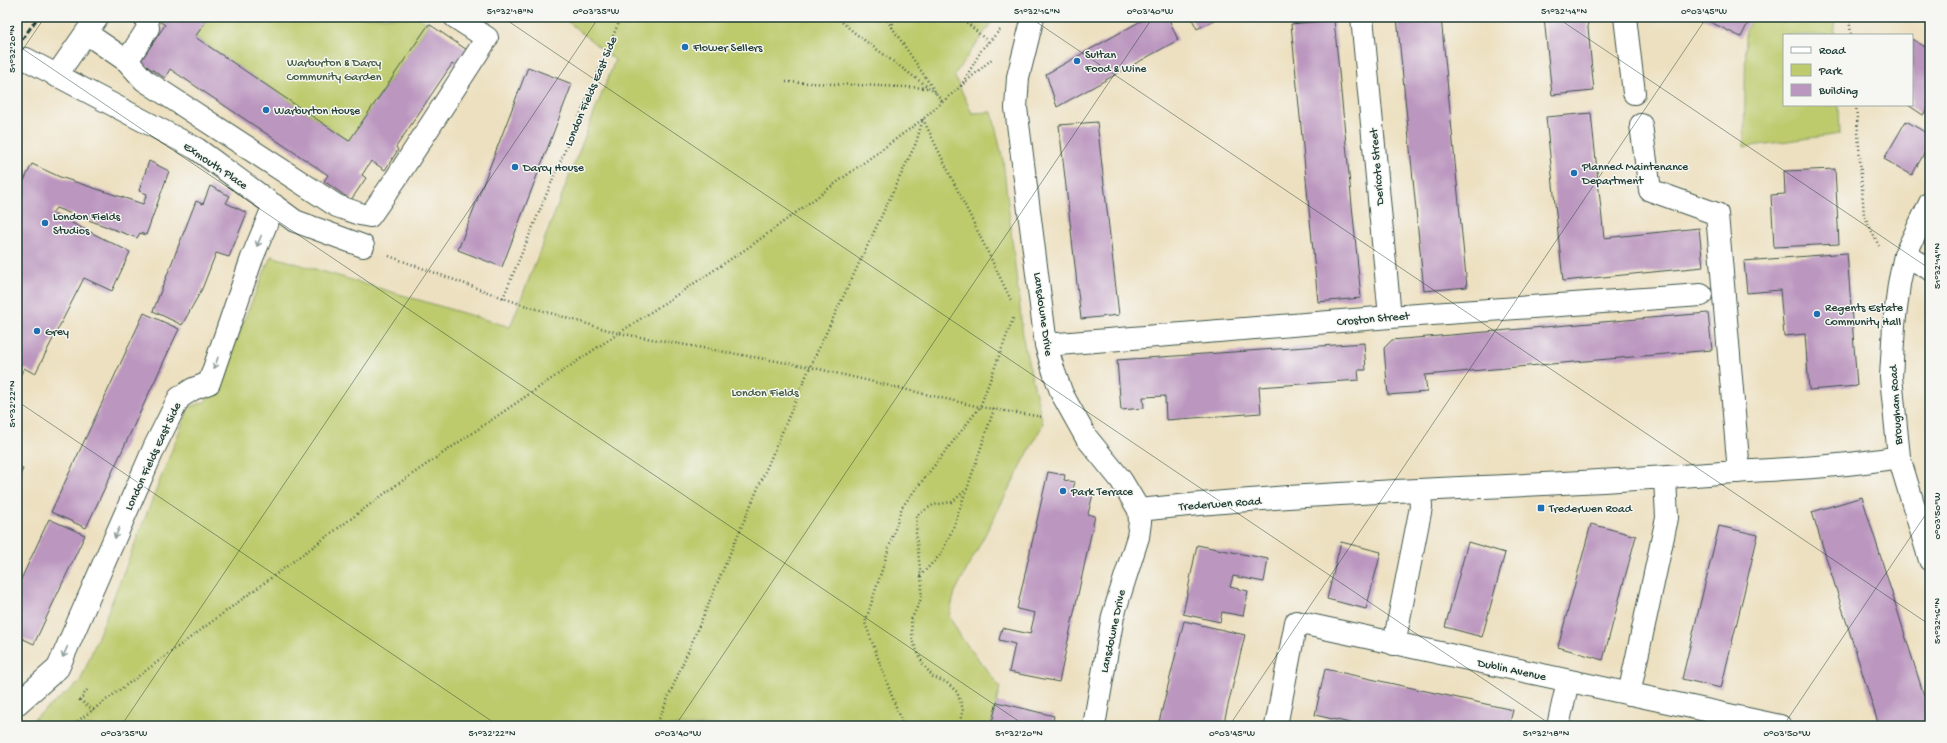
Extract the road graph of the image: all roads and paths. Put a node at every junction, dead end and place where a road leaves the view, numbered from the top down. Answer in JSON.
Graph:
{"nodes":[{"id":1,"x":146,"y":17,"type":"edge"},
{"id":2,"x":455,"y":17,"type":"edge"},
{"id":3,"x":620,"y":17,"type":"edge"},
{"id":4,"x":836,"y":17,"type":"edge"},
{"id":5,"x":885,"y":17,"type":"edge"},
{"id":6,"x":894,"y":17,"type":"edge"},
{"id":7,"x":961,"y":17,"type":"edge"},
{"id":8,"x":1033,"y":17,"type":"edge"},
{"id":9,"x":1362,"y":17,"type":"edge"},
{"id":10,"x":1625,"y":17,"type":"edge"},
{"id":11,"x":1849,"y":17,"type":"edge"},
{"id":12,"x":92,"y":25,"type":"edge"},
{"id":13,"x":1004,"y":27,"type":"dead end"},
{"id":14,"x":892,"y":28,"type":"junction"},
{"id":15,"x":1851,"y":34,"type":"edge"},
{"id":16,"x":988,"y":42,"type":"junction"},
{"id":17,"x":996,"y":55,"type":"dead end"},
{"id":18,"x":26,"y":59,"type":"dead end"},
{"id":19,"x":127,"y":61,"type":"junction"},
{"id":20,"x":56,"y":76,"type":"junction"},
{"id":21,"x":786,"y":82,"type":"dead end"},
{"id":22,"x":929,"y":88,"type":"junction"},
{"id":23,"x":960,"y":88,"type":"junction"},
{"id":24,"x":936,"y":93,"type":"junction"},
{"id":25,"x":1634,"y":93,"type":"dead end"},
{"id":26,"x":942,"y":102,"type":"junction"},
{"id":27,"x":1856,"y":106,"type":"edge"},
{"id":28,"x":923,"y":119,"type":"junction"},
{"id":29,"x":1641,"y":125,"type":"dead end"},
{"id":30,"x":1930,"y":203,"type":"edge"},
{"id":31,"x":274,"y":204,"type":"junction"},
{"id":32,"x":363,"y":246,"type":"joint"},
{"id":33,"x":1905,"y":255,"type":"junction"},
{"id":34,"x":1930,"y":269,"type":"edge"},
{"id":35,"x":1899,"y":284,"type":"junction"},
{"id":36,"x":1701,"y":295,"type":"dead end"},
{"id":37,"x":503,"y":298,"type":"junction"},
{"id":38,"x":1012,"y":303,"type":"dead end"},
{"id":39,"x":1016,"y":310,"type":"dead end"},
{"id":40,"x":1390,"y":317,"type":"junction"},
{"id":41,"x":618,"y":333,"type":"junction"},
{"id":42,"x":1046,"y":345,"type":"junction"},
{"id":43,"x":810,"y":367,"type":"junction"},
{"id":44,"x":980,"y":407,"type":"junction"},
{"id":45,"x":994,"y":409,"type":"junction"},
{"id":46,"x":1048,"y":417,"type":"dead end"},
{"id":47,"x":1899,"y":457,"type":"junction"},
{"id":48,"x":1739,"y":472,"type":"junction"},
{"id":49,"x":1665,"y":478,"type":"junction"},
{"id":50,"x":967,"y":489,"type":"junction"},
{"id":51,"x":1420,"y":490,"type":"junction"},
{"id":52,"x":1139,"y":510,"type":"junction"},
{"id":53,"x":1929,"y":555,"type":"edge"},
{"id":54,"x":920,"y":576,"type":"junction"},
{"id":55,"x":1394,"y":644,"type":"junction"},
{"id":56,"x":1568,"y":680,"type":"junction"},
{"id":57,"x":87,"y":690,"type":"dead end"},
{"id":58,"x":1629,"y":694,"type":"junction"},
{"id":59,"x":17,"y":704,"type":"edge"},
{"id":60,"x":93,"y":710,"type":"junction"},
{"id":61,"x":71,"y":726,"type":"edge"},
{"id":62,"x":656,"y":726,"type":"edge"},
{"id":63,"x":903,"y":726,"type":"edge"},
{"id":64,"x":959,"y":726,"type":"edge"},
{"id":65,"x":1094,"y":726,"type":"edge"},
{"id":66,"x":1276,"y":726,"type":"edge"},
{"id":67,"x":1558,"y":726,"type":"edge"},
{"id":68,"x":1780,"y":726,"type":"edge"}],
"edges":[{"from":1,"to":19,"type":"street"},
{"from":2,"to":19,"type":"street"},
{"from":3,"to":37,"type":"path","name":"London Fields East Side"},
{"from":4,"to":22,"type":"path"},
{"from":5,"to":14,"type":"path"},
{"from":6,"to":14,"type":"path"},
{"from":7,"to":16,"type":"path"},
{"from":8,"to":42,"type":"street","name":"Lansdowne Drive"},
{"from":9,"to":40,"type":"street","name":"Dericote Street"},
{"from":10,"to":25,"type":"street"},
{"from":11,"to":15,"type":"path"},
{"from":12,"to":19,"type":"street"},
{"from":12,"to":20,"type":"street"},
{"from":13,"to":16,"type":"path"},
{"from":14,"to":24,"type":"path"},
{"from":16,"to":23,"type":"path"},
{"from":17,"to":23,"type":"path"},
{"from":18,"to":20,"type":"street","name":"Exmouth Place"},
{"from":20,"to":31,"type":"street","name":"Exmouth Place"},
{"from":21,"to":22,"type":"path"},
{"from":22,"to":24,"type":"path"},
{"from":23,"to":26,"type":"path"},
{"from":24,"to":26,"type":"path"},
{"from":26,"to":28,"type":"path"},
{"from":27,"to":35,"type":"path"},
{"from":28,"to":38,"type":"path"},
{"from":28,"to":41,"type":"path"},
{"from":28,"to":43,"type":"path"},
{"from":29,"to":48,"type":"street"},
{"from":30,"to":33,"type":"street","name":"Brougham Road"},
{"from":31,"to":32,"type":"street","name":"Exmouth Place"},
{"from":31,"to":59,"type":"street","name":"London Fields East Side","one_way":true},
{"from":32,"to":37,"type":"path"},
{"from":33,"to":34,"type":"street"},
{"from":33,"to":35,"type":"street","name":"Brougham Road"},
{"from":35,"to":47,"type":"street","name":"Brougham Road"},
{"from":36,"to":40,"type":"street","name":"Croston Street"},
{"from":37,"to":41,"type":"path"},
{"from":39,"to":44,"type":"path"},
{"from":40,"to":42,"type":"street","name":"Croston Street"},
{"from":41,"to":43,"type":"path"},
{"from":41,"to":60,"type":"path"},
{"from":42,"to":52,"type":"street","name":"Lansdowne Drive"},
{"from":43,"to":44,"type":"path"},
{"from":43,"to":62,"type":"path"},
{"from":44,"to":45,"type":"path"},
{"from":44,"to":63,"type":"path"},
{"from":45,"to":46,"type":"path"},
{"from":45,"to":50,"type":"path"},
{"from":47,"to":48,"type":"street","name":"Trederwen Road"},
{"from":47,"to":53,"type":"street","name":"Brougham Road"},
{"from":48,"to":49,"type":"street","name":"Trederwen Road"},
{"from":49,"to":51,"type":"street","name":"Trederwen Road"},
{"from":49,"to":58,"type":"street"},
{"from":50,"to":54,"type":"path"},
{"from":50,"to":54,"type":"path"},
{"from":51,"to":52,"type":"street","name":"Trederwen Road"},
{"from":51,"to":55,"type":"street"},
{"from":52,"to":65,"type":"street","name":"Lansdowne Drive"},
{"from":54,"to":64,"type":"path"},
{"from":55,"to":56,"type":"street","name":"Dublin Avenue"},
{"from":55,"to":66,"type":"street","name":"Dublin Avenue"},
{"from":56,"to":58,"type":"street","name":"Dublin Avenue"},
{"from":56,"to":67,"type":"street"},
{"from":57,"to":60,"type":"path"},
{"from":58,"to":68,"type":"street","name":"Dublin Avenue"},
{"from":60,"to":61,"type":"path"}]}
